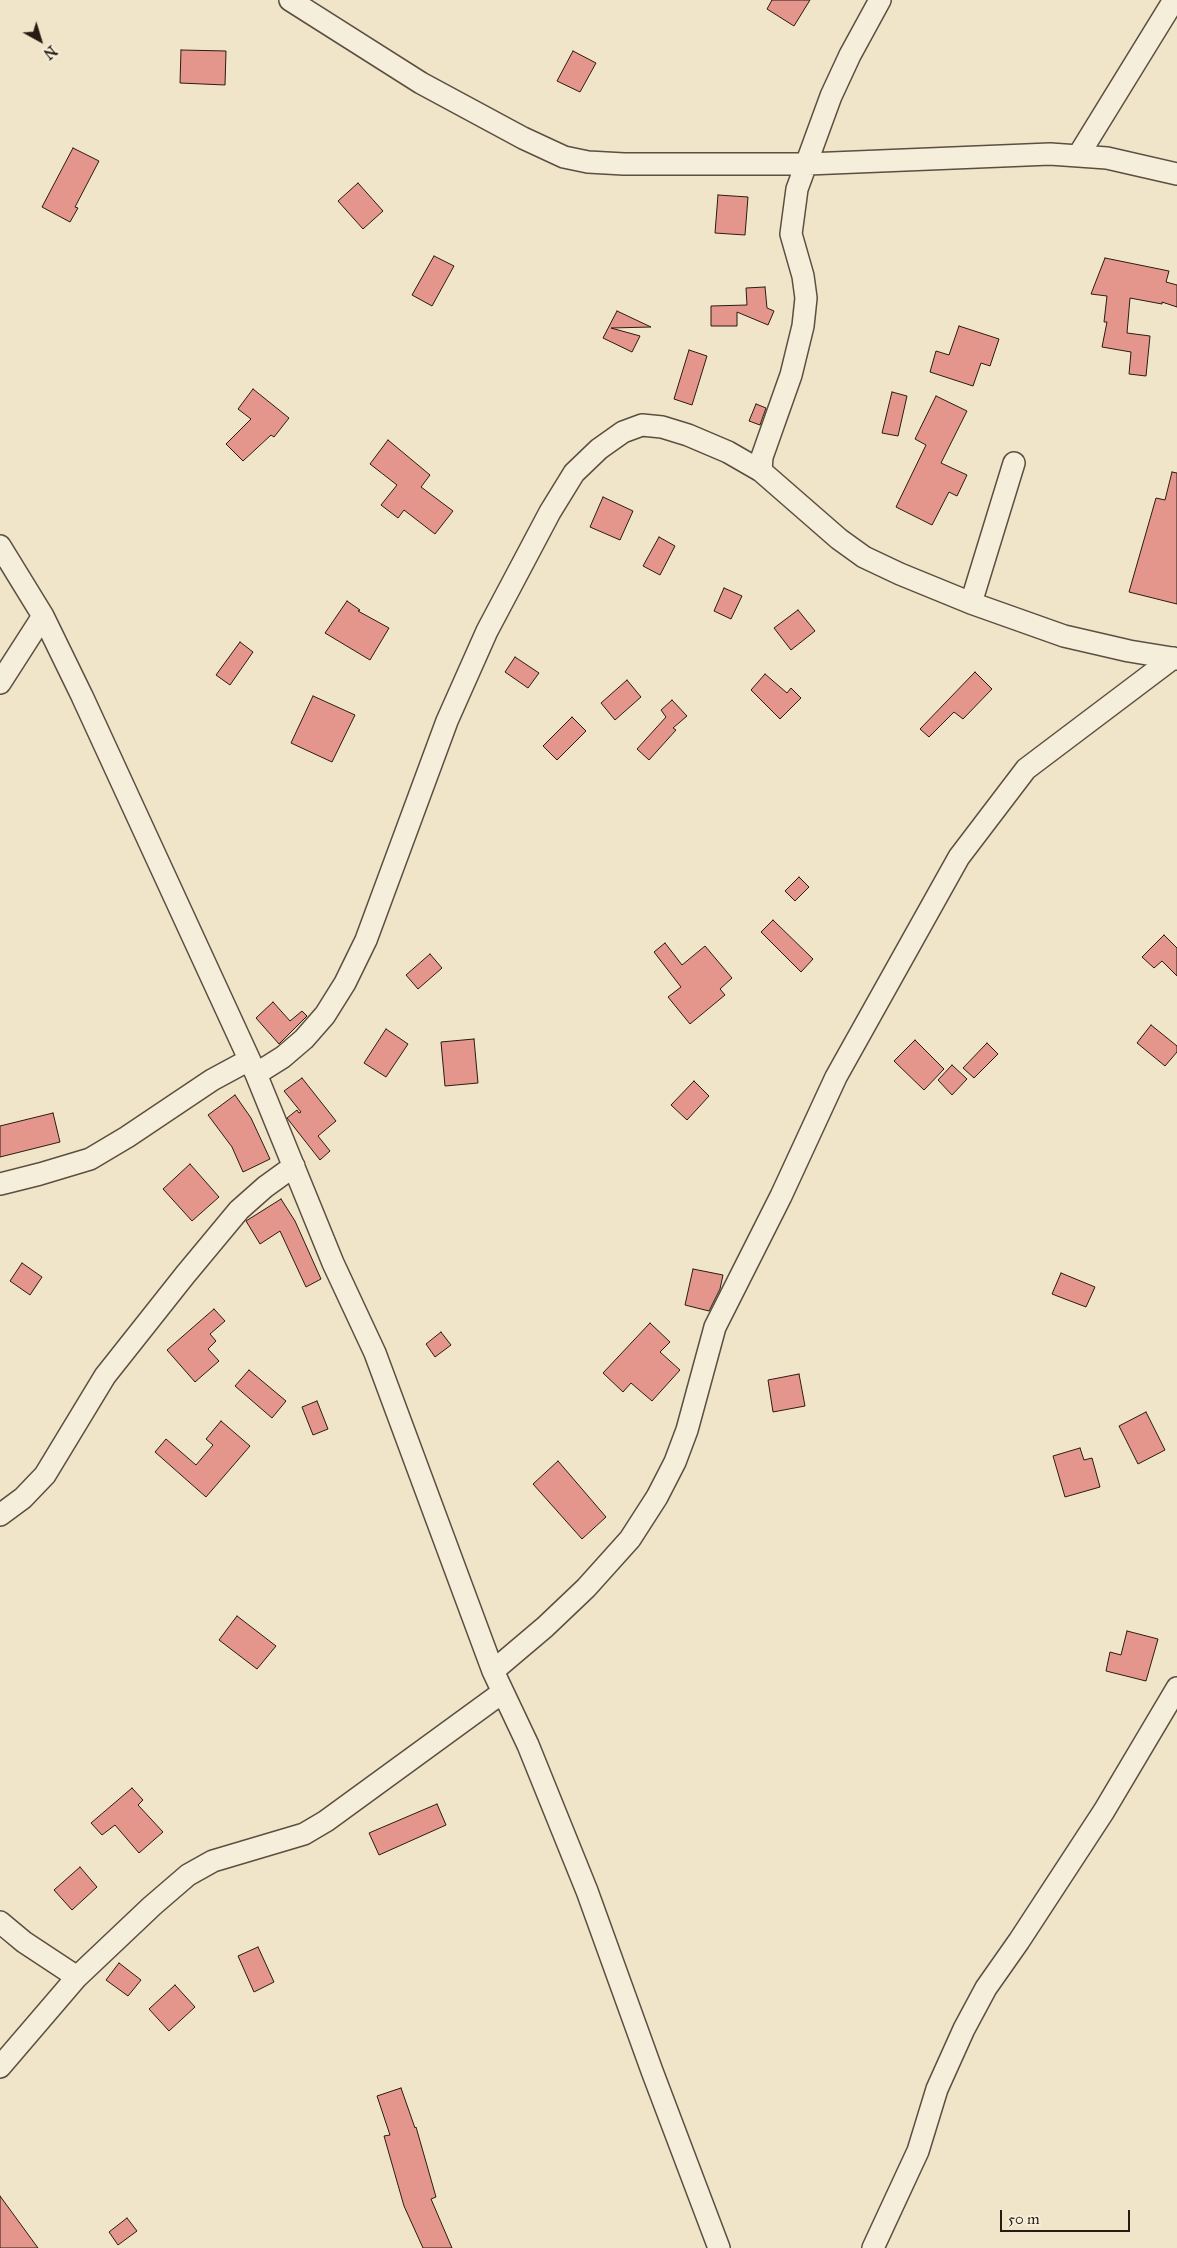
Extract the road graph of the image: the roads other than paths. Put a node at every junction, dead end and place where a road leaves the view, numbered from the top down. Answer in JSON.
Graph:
{"nodes":[{"id":1,"x":290,"y":0,"type":"edge"},
{"id":2,"x":880,"y":0,"type":"edge"},
{"id":3,"x":1174,"y":0,"type":"edge"},
{"id":4,"x":1078,"y":156,"type":"junction"},
{"id":5,"x":808,"y":164,"type":"junction"},
{"id":6,"x":1177,"y":174,"type":"edge"},
{"id":7,"x":1014,"y":463,"type":"dead end"},
{"id":8,"x":761,"y":471,"type":"junction"},
{"id":9,"x":0,"y":546,"type":"edge"},
{"id":10,"x":971,"y":603,"type":"junction"},
{"id":11,"x":43,"y":616,"type":"junction"},
{"id":12,"x":1129,"y":651,"type":"junction"},
{"id":13,"x":1175,"y":659,"type":"edge"},
{"id":14,"x":0,"y":683,"type":"edge"},
{"id":15,"x":1138,"y":684,"type":"junction"},
{"id":16,"x":252,"y":1067,"type":"junction"},
{"id":17,"x":294,"y":1166,"type":"junction"},
{"id":18,"x":0,"y":1184,"type":"edge"},
{"id":19,"x":0,"y":1516,"type":"edge"},
{"id":20,"x":493,"y":1671,"type":"junction"},
{"id":21,"x":1177,"y":1688,"type":"edge"},
{"id":22,"x":503,"y":1692,"type":"junction"},
{"id":23,"x":0,"y":1922,"type":"edge"},
{"id":24,"x":77,"y":1977,"type":"junction"},
{"id":25,"x":0,"y":2067,"type":"edge"},
{"id":26,"x":719,"y":2248,"type":"edge"},
{"id":27,"x":873,"y":2248,"type":"edge"}],
"edges":[{"from":1,"to":5,"type":"street"},
{"from":2,"to":5,"type":"street"},
{"from":3,"to":4,"type":"street"},
{"from":4,"to":5,"type":"street"},
{"from":4,"to":6,"type":"street"},
{"from":5,"to":8,"type":"street"},
{"from":7,"to":10,"type":"street"},
{"from":8,"to":10,"type":"street"},
{"from":8,"to":16,"type":"street"},
{"from":9,"to":11,"type":"street"},
{"from":10,"to":12,"type":"street"},
{"from":11,"to":14,"type":"street"},
{"from":11,"to":16,"type":"street"},
{"from":12,"to":13,"type":"street"},
{"from":12,"to":15,"type":"street"},
{"from":13,"to":15,"type":"street"},
{"from":15,"to":20,"type":"street"},
{"from":16,"to":17,"type":"street"},
{"from":16,"to":18,"type":"street"},
{"from":17,"to":19,"type":"street"},
{"from":17,"to":20,"type":"street"},
{"from":20,"to":22,"type":"street"},
{"from":21,"to":27,"type":"street"},
{"from":22,"to":24,"type":"street"},
{"from":22,"to":26,"type":"street"},
{"from":23,"to":24,"type":"street"},
{"from":24,"to":25,"type":"street"}]}
